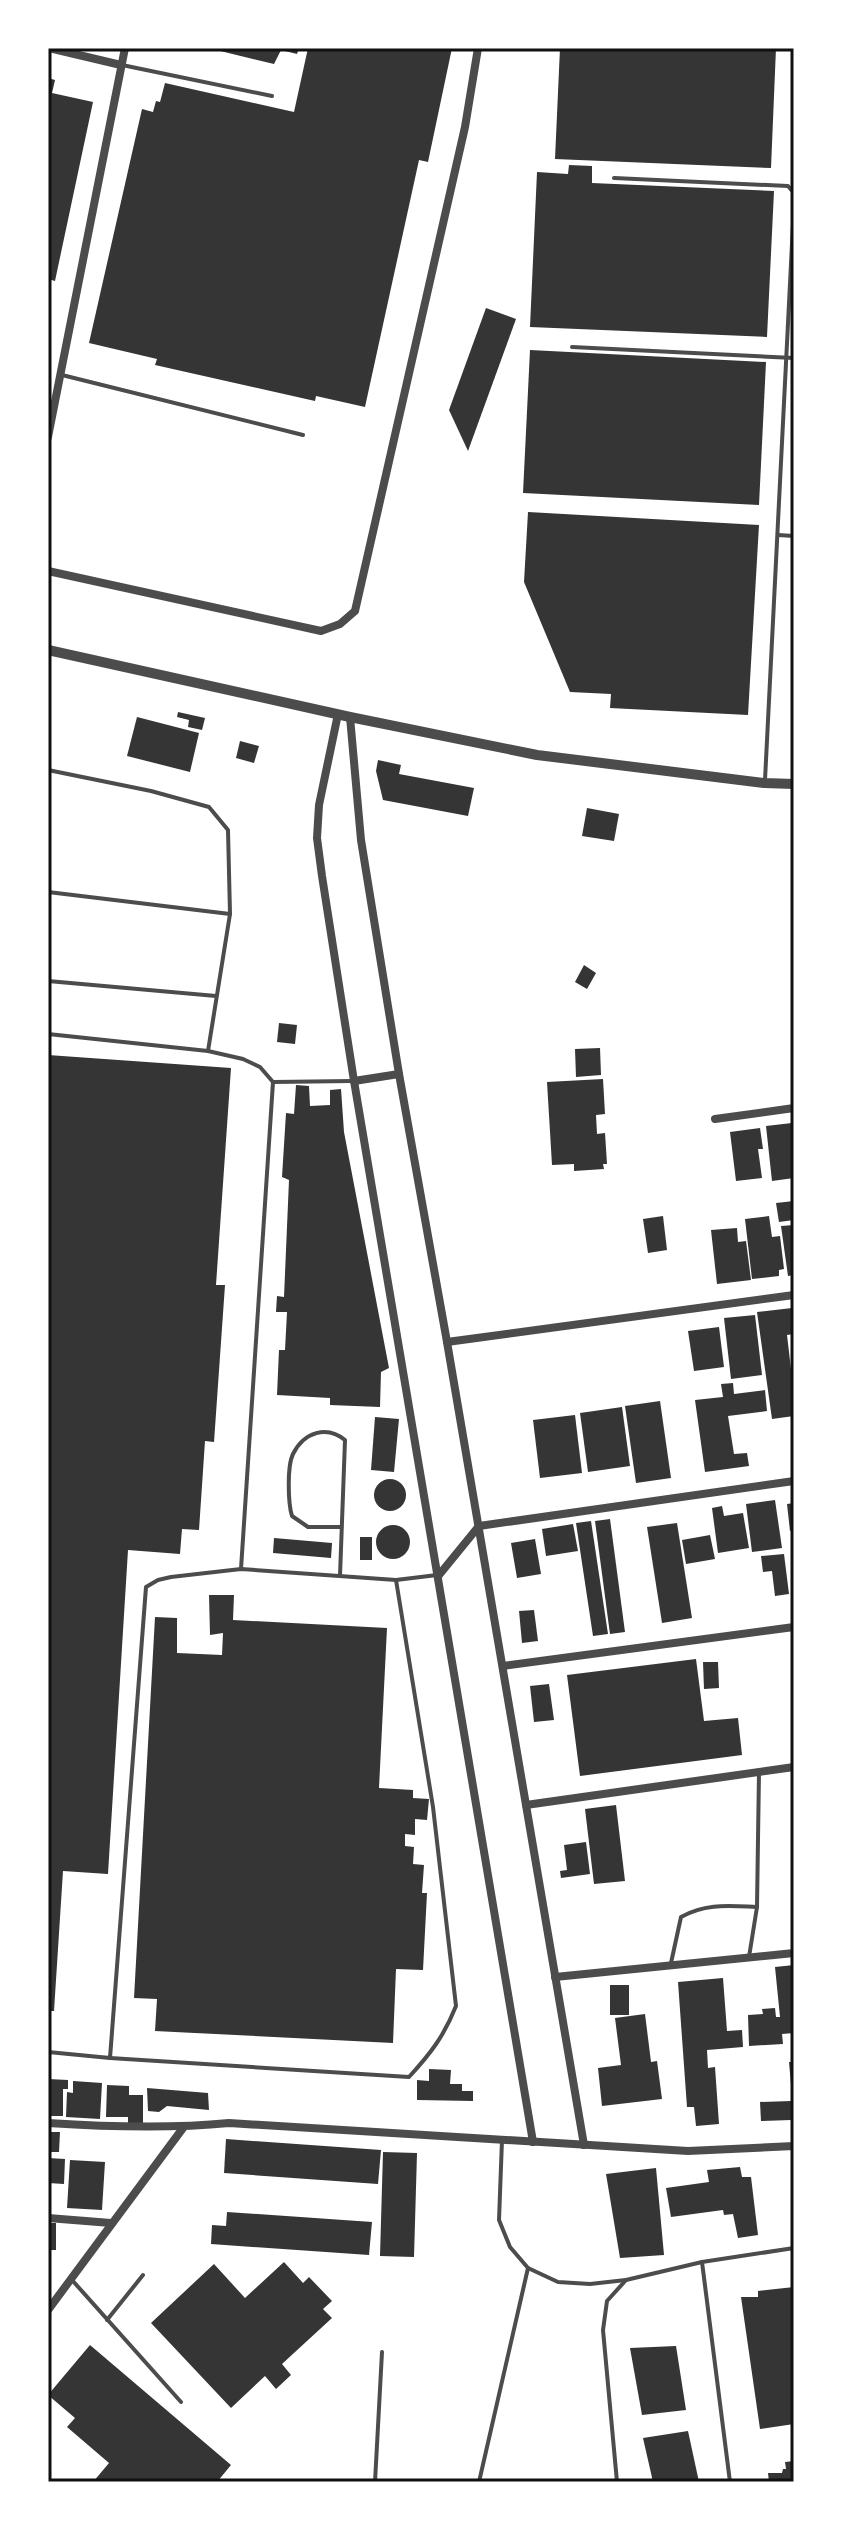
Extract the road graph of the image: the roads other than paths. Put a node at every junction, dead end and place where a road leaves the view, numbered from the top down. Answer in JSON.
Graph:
{"nodes":[{"id":1,"x":49,"y":48,"type":"edge"},
{"id":2,"x":125,"y":48,"type":"edge"},
{"id":3,"x":478,"y":48,"type":"edge"},
{"id":4,"x":121,"y":65,"type":"junction"},
{"id":5,"x":272,"y":96,"type":"dead end"},
{"id":6,"x":614,"y":178,"type":"dead end"},
{"id":7,"x":794,"y":193,"type":"edge"},
{"id":8,"x":794,"y":204,"type":"edge"},
{"id":9,"x":572,"y":347,"type":"dead end"},
{"id":10,"x":787,"y":358,"type":"junction"},
{"id":11,"x":794,"y":358,"type":"edge"},
{"id":12,"x":62,"y":375,"type":"junction"},
{"id":13,"x":303,"y":435,"type":"dead end"},
{"id":14,"x":48,"y":437,"type":"edge"},
{"id":15,"x":778,"y":535,"type":"junction"},
{"id":16,"x":794,"y":536,"type":"edge"},
{"id":17,"x":48,"y":571,"type":"edge"},
{"id":18,"x":48,"y":650,"type":"edge"},
{"id":19,"x":338,"y":714,"type":"junction"},
{"id":20,"x":350,"y":717,"type":"junction"},
{"id":21,"x":48,"y":770,"type":"edge"},
{"id":22,"x":764,"y":783,"type":"junction"},
{"id":23,"x":794,"y":784,"type":"edge"},
{"id":24,"x":48,"y":892,"type":"edge"},
{"id":25,"x":230,"y":914,"type":"junction"},
{"id":26,"x":48,"y":981,"type":"edge"},
{"id":27,"x":216,"y":996,"type":"junction"},
{"id":28,"x":48,"y":1034,"type":"edge"},
{"id":29,"x":208,"y":1051,"type":"junction"},
{"id":30,"x":399,"y":1074,"type":"junction"},
{"id":31,"x":354,"y":1081,"type":"junction"},
{"id":32,"x":273,"y":1082,"type":"junction"},
{"id":33,"x":794,"y":1108,"type":"edge"},
{"id":34,"x":715,"y":1119,"type":"dead end"},
{"id":35,"x":794,"y":1295,"type":"edge"},
{"id":36,"x":447,"y":1342,"type":"junction"},
{"id":37,"x":794,"y":1481,"type":"edge"},
{"id":38,"x":479,"y":1526,"type":"junction"},
{"id":39,"x":342,"y":1527,"type":"junction"},
{"id":40,"x":241,"y":1569,"type":"junction"},
{"id":41,"x":439,"y":1575,"type":"junction"},
{"id":42,"x":340,"y":1576,"type":"junction"},
{"id":43,"x":396,"y":1580,"type":"junction"},
{"id":44,"x":794,"y":1627,"type":"edge"},
{"id":45,"x":503,"y":1666,"type":"junction"},
{"id":46,"x":794,"y":1767,"type":"edge"},
{"id":47,"x":759,"y":1772,"type":"junction"},
{"id":48,"x":526,"y":1805,"type":"junction"},
{"id":49,"x":757,"y":1907,"type":"junction"},
{"id":50,"x":794,"y":1953,"type":"edge"},
{"id":51,"x":749,"y":1958,"type":"junction"},
{"id":52,"x":670,"y":1965,"type":"junction"},
{"id":53,"x":555,"y":1977,"type":"junction"},
{"id":54,"x":48,"y":2052,"type":"edge"},
{"id":55,"x":110,"y":2058,"type":"junction"},
{"id":56,"x":48,"y":2123,"type":"edge"},
{"id":57,"x":183,"y":2128,"type":"junction"},
{"id":58,"x":502,"y":2140,"type":"junction"},
{"id":59,"x":533,"y":2142,"type":"junction"},
{"id":60,"x":584,"y":2145,"type":"junction"},
{"id":61,"x":794,"y":2146,"type":"edge"},
{"id":62,"x":48,"y":2218,"type":"edge"},
{"id":63,"x":111,"y":2223,"type":"junction"},
{"id":64,"x":794,"y":2248,"type":"edge"},
{"id":65,"x":702,"y":2262,"type":"junction"},
{"id":66,"x":528,"y":2268,"type":"junction"},
{"id":67,"x":143,"y":2275,"type":"dead end"},
{"id":68,"x":72,"y":2280,"type":"junction"},
{"id":69,"x":626,"y":2280,"type":"junction"},
{"id":70,"x":48,"y":2310,"type":"edge"},
{"id":71,"x":107,"y":2320,"type":"junction"},
{"id":72,"x":382,"y":2352,"type":"dead end"},
{"id":73,"x":181,"y":2402,"type":"dead end"},
{"id":74,"x":375,"y":2482,"type":"edge"},
{"id":75,"x":479,"y":2482,"type":"edge"},
{"id":76,"x":617,"y":2482,"type":"edge"},
{"id":77,"x":730,"y":2482,"type":"edge"}],
"edges":[{"from":1,"to":4,"type":"street"},
{"from":2,"to":4,"type":"street"},
{"from":3,"to":17,"type":"street"},
{"from":4,"to":5,"type":"lane"},
{"from":4,"to":12,"type":"street"},
{"from":6,"to":7,"type":"lane"},
{"from":8,"to":10,"type":"lane"},
{"from":9,"to":10,"type":"lane"},
{"from":10,"to":11,"type":"lane"},
{"from":10,"to":15,"type":"lane"},
{"from":12,"to":13,"type":"lane"},
{"from":12,"to":14,"type":"street"},
{"from":15,"to":16,"type":"lane"},
{"from":15,"to":22,"type":"lane"},
{"from":18,"to":19,"type":"street"},
{"from":19,"to":20,"type":"street"},
{"from":19,"to":31,"type":"street"},
{"from":20,"to":22,"type":"street"},
{"from":20,"to":30,"type":"street"},
{"from":21,"to":25,"type":"lane"},
{"from":22,"to":23,"type":"street"},
{"from":24,"to":25,"type":"lane"},
{"from":25,"to":27,"type":"lane"},
{"from":26,"to":27,"type":"lane"},
{"from":27,"to":29,"type":"lane"},
{"from":28,"to":29,"type":"lane"},
{"from":29,"to":32,"type":"lane"},
{"from":30,"to":31,"type":"street"},
{"from":30,"to":36,"type":"street"},
{"from":31,"to":32,"type":"lane"},
{"from":31,"to":41,"type":"street"},
{"from":32,"to":40,"type":"lane"},
{"from":33,"to":34,"type":"street"},
{"from":35,"to":36,"type":"street"},
{"from":36,"to":38,"type":"street"},
{"from":37,"to":38,"type":"street"},
{"from":38,"to":41,"type":"street"},
{"from":38,"to":45,"type":"street"},
{"from":39,"to":39,"type":"lane"},
{"from":39,"to":42,"type":"lane"},
{"from":40,"to":42,"type":"lane"},
{"from":40,"to":55,"type":"lane"},
{"from":41,"to":43,"type":"lane"},
{"from":41,"to":59,"type":"street"},
{"from":42,"to":43,"type":"lane"},
{"from":43,"to":55,"type":"lane"},
{"from":44,"to":45,"type":"street"},
{"from":45,"to":48,"type":"street"},
{"from":46,"to":47,"type":"street"},
{"from":47,"to":48,"type":"street"},
{"from":47,"to":49,"type":"lane"},
{"from":48,"to":53,"type":"street"},
{"from":49,"to":51,"type":"lane"},
{"from":49,"to":52,"type":"lane"},
{"from":50,"to":51,"type":"street"},
{"from":51,"to":52,"type":"street"},
{"from":52,"to":53,"type":"street"},
{"from":53,"to":60,"type":"street"},
{"from":54,"to":55,"type":"lane"},
{"from":56,"to":57,"type":"street"},
{"from":57,"to":58,"type":"street"},
{"from":57,"to":63,"type":"street"},
{"from":58,"to":59,"type":"street"},
{"from":58,"to":66,"type":"lane"},
{"from":59,"to":60,"type":"street"},
{"from":60,"to":61,"type":"street"},
{"from":62,"to":63,"type":"street"},
{"from":63,"to":68,"type":"street"},
{"from":64,"to":65,"type":"lane"},
{"from":65,"to":69,"type":"lane"},
{"from":65,"to":77,"type":"lane"},
{"from":66,"to":69,"type":"lane"},
{"from":66,"to":75,"type":"lane"},
{"from":67,"to":71,"type":"lane"},
{"from":68,"to":70,"type":"street"},
{"from":68,"to":71,"type":"lane"},
{"from":69,"to":76,"type":"lane"},
{"from":71,"to":73,"type":"lane"},
{"from":72,"to":74,"type":"lane"}]}
